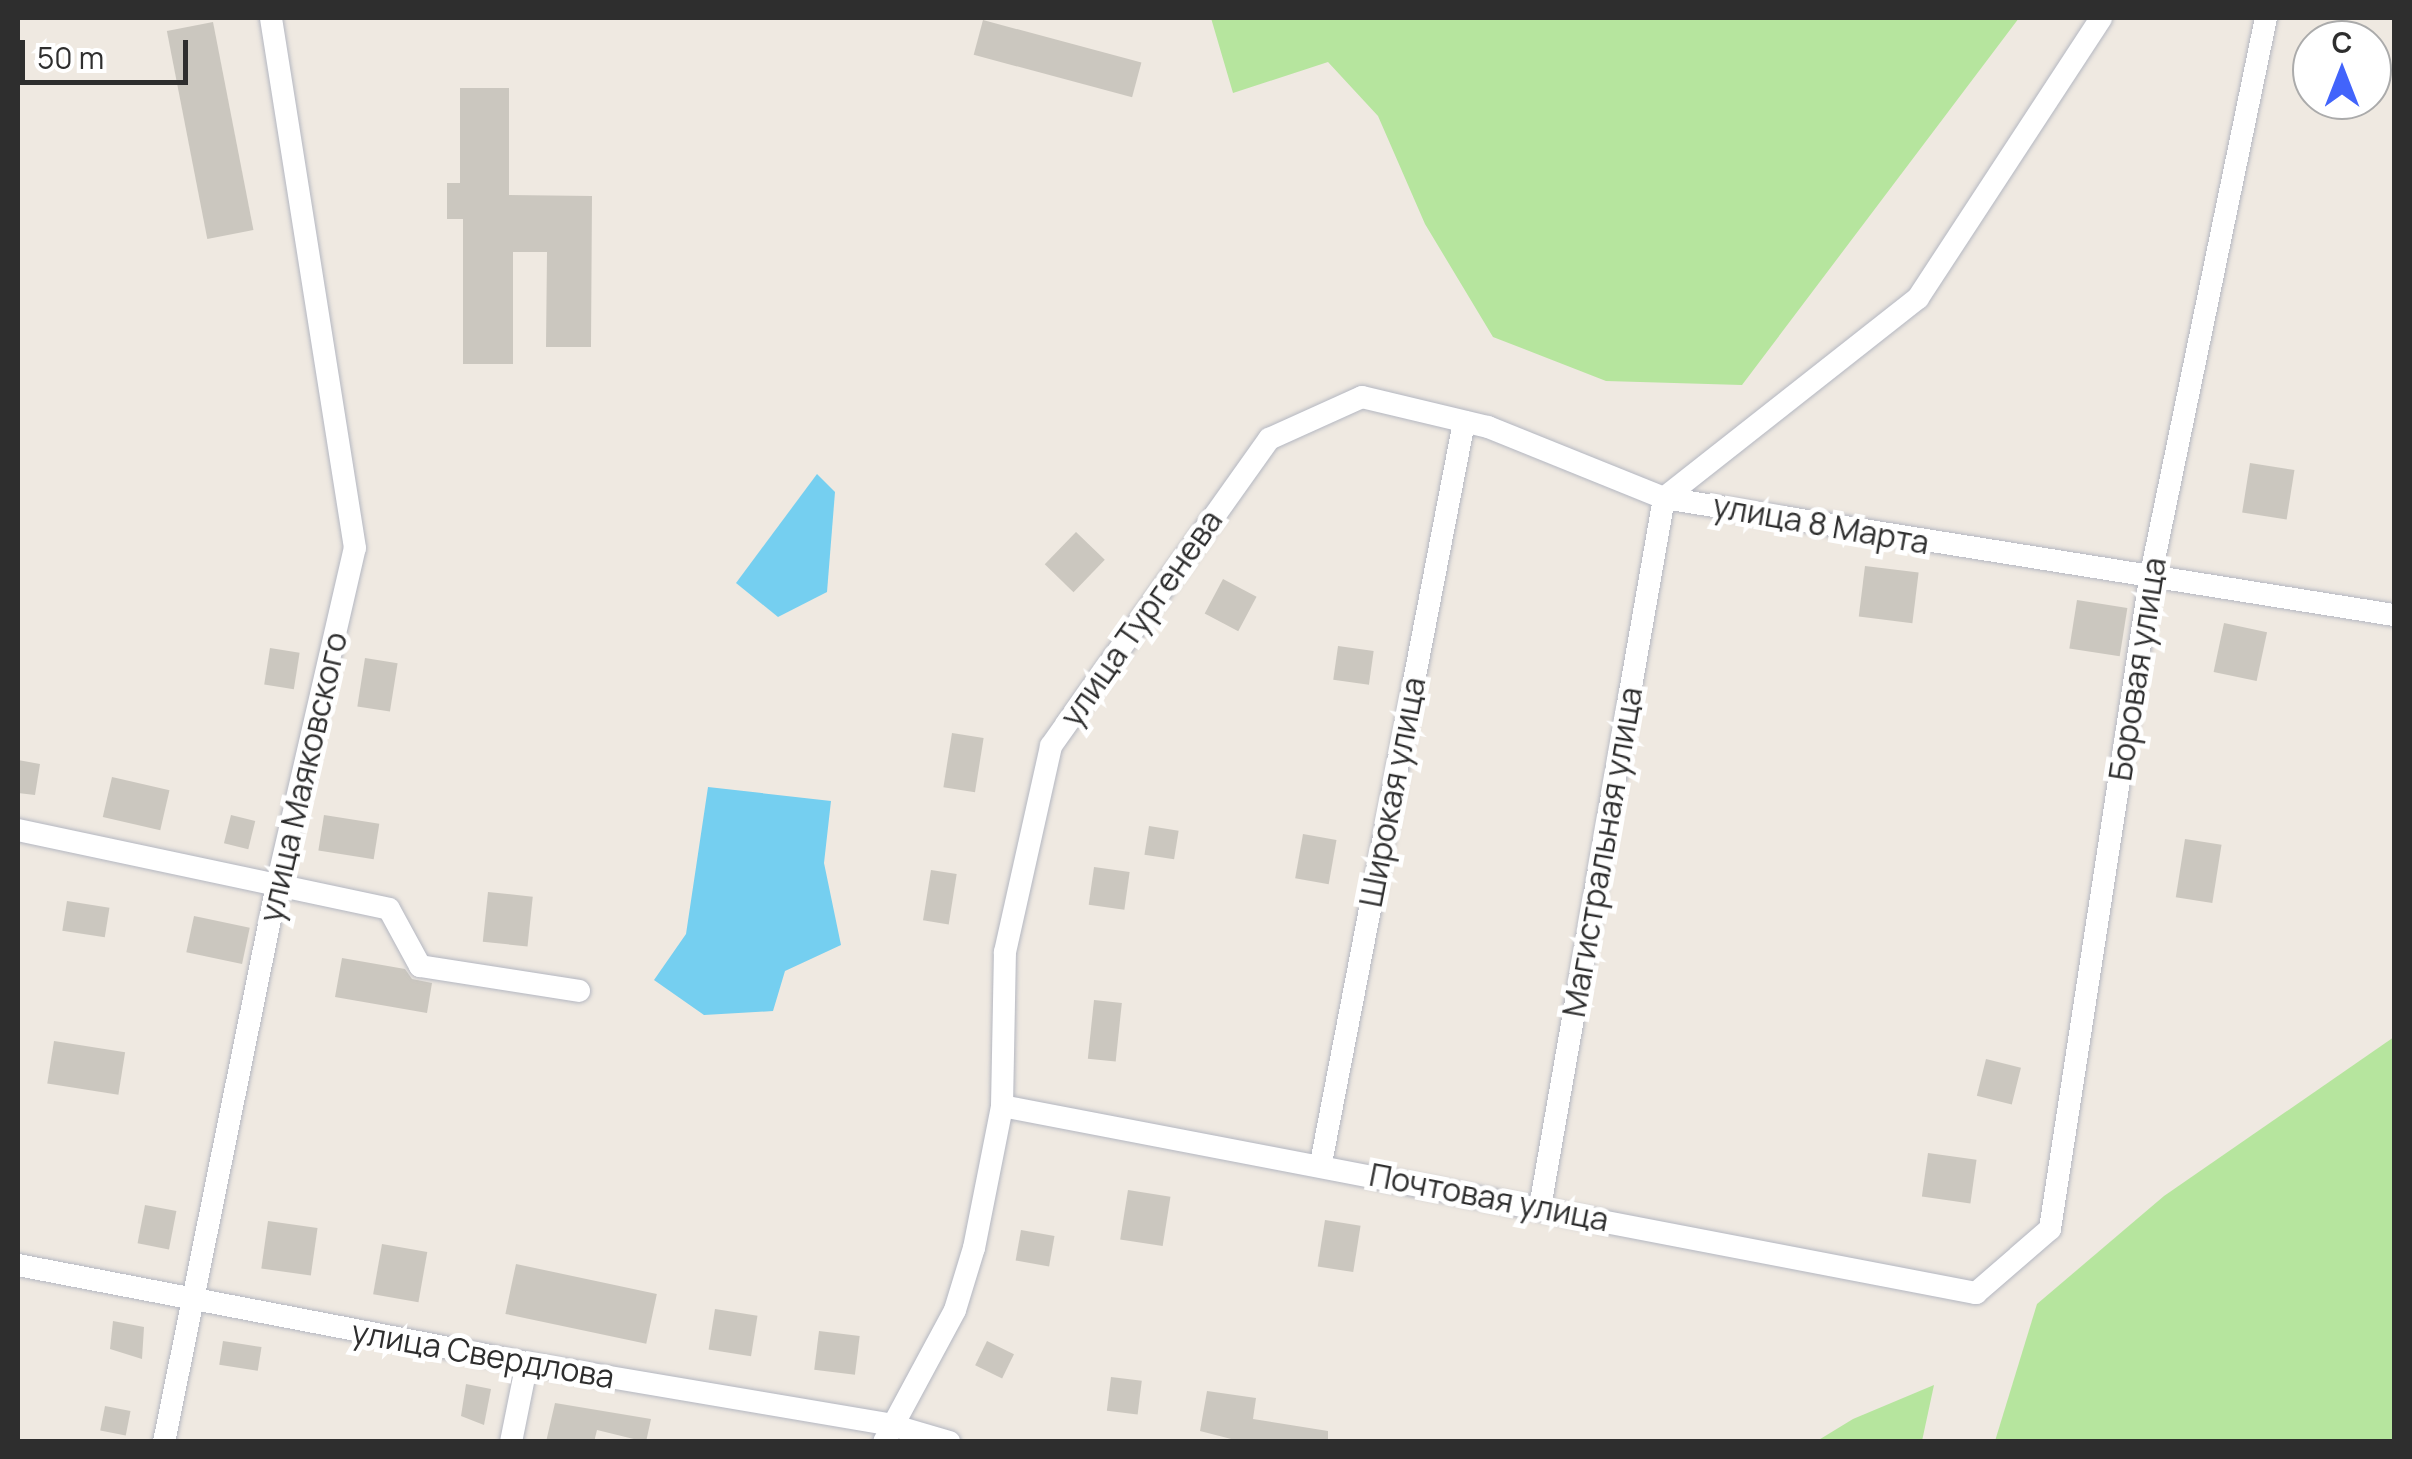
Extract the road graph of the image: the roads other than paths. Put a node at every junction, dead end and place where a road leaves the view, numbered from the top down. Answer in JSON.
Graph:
{"nodes":[{"id":1,"x":271,"y":18,"type":"edge"},
{"id":2,"x":2102,"y":18,"type":"edge"},
{"id":3,"x":2266,"y":18,"type":"edge"},
{"id":4,"x":1464,"y":422,"type":"junction"},
{"id":5,"x":1269,"y":439,"type":"joint"},
{"id":6,"x":1664,"y":498,"type":"junction"},
{"id":7,"x":2150,"y":579,"type":"junction"},
{"id":8,"x":2394,"y":615,"type":"edge"},
{"id":9,"x":18,"y":830,"type":"edge"},
{"id":10,"x":277,"y":885,"type":"junction"},
{"id":11,"x":579,"y":991,"type":"dead end"},
{"id":12,"x":1002,"y":1106,"type":"junction"},
{"id":13,"x":1320,"y":1163,"type":"junction"},
{"id":14,"x":1540,"y":1207,"type":"junction"},
{"id":15,"x":18,"y":1266,"type":"edge"},
{"id":16,"x":1976,"y":1293,"type":"joint"},
{"id":17,"x":198,"y":1300,"type":"junction"},
{"id":18,"x":528,"y":1364,"type":"junction"},
{"id":19,"x":886,"y":1433,"type":"edge"},
{"id":20,"x":164,"y":1442,"type":"edge"},
{"id":21,"x":510,"y":1442,"type":"edge"},
{"id":22,"x":949,"y":1442,"type":"edge"}],
"edges":[{"from":1,"to":10,"type":"street","name":"улица Маяковского"},
{"from":2,"to":6,"type":"street"},
{"from":3,"to":7,"type":"street","name":"Боровая улица"},
{"from":4,"to":5,"type":"street","name":"улица 8 Марта"},
{"from":4,"to":6,"type":"street","name":"улица 8 Марта"},
{"from":4,"to":13,"type":"street","name":"Широкая улица"},
{"from":5,"to":12,"type":"street","name":"улица Тургенева"},
{"from":6,"to":7,"type":"street","name":"улица 8 Марта"},
{"from":6,"to":14,"type":"street","name":"Магистральная улица"},
{"from":7,"to":8,"type":"street","name":"улица 8 Марта"},
{"from":7,"to":16,"type":"street","name":"Боровая улица"},
{"from":9,"to":10,"type":"street"},
{"from":10,"to":11,"type":"street"},
{"from":10,"to":17,"type":"street","name":"улица Маяковского"},
{"from":12,"to":13,"type":"street","name":"Почтовая улица"},
{"from":12,"to":19,"type":"street","name":"улица Тургенева"},
{"from":13,"to":14,"type":"street","name":"Почтовая улица"},
{"from":14,"to":16,"type":"street","name":"Почтовая улица"},
{"from":15,"to":17,"type":"street","name":"улица Свердлова"},
{"from":17,"to":18,"type":"street","name":"улица Свердлова"},
{"from":17,"to":20,"type":"street","name":"улица Маяковского"},
{"from":18,"to":19,"type":"street","name":"улица Свердлова"},
{"from":18,"to":21,"type":"street"},
{"from":19,"to":22,"type":"street","name":"улица Свердлова"}]}
